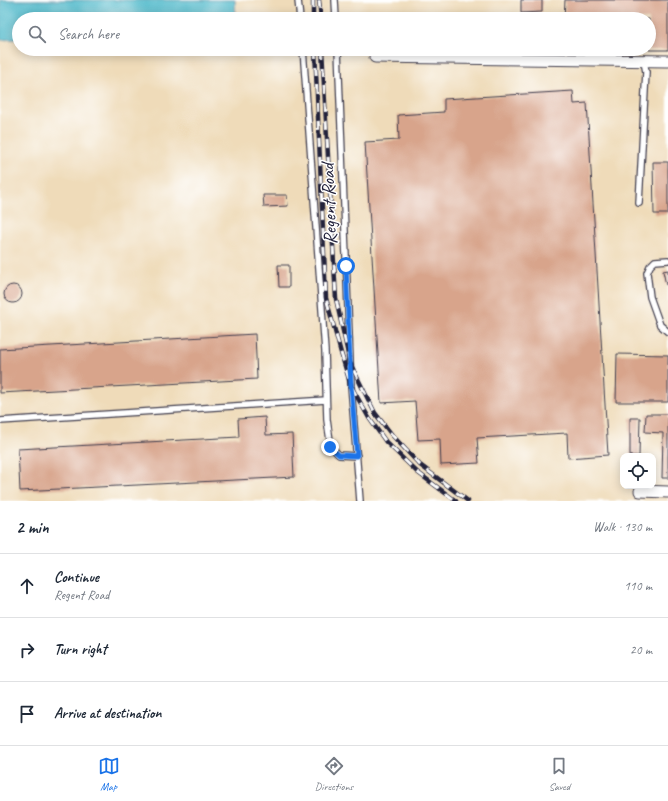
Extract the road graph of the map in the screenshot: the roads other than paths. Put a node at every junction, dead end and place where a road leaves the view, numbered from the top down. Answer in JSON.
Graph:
{"nodes":[{"id":1,"x":298,"y":0,"type":"edge"},
{"id":2,"x":335,"y":0,"type":"edge"},
{"id":3,"x":299,"y":12,"type":"edge"},
{"id":4,"x":336,"y":12,"type":"edge"},
{"id":5,"x":303,"y":56,"type":"edge"},
{"id":6,"x":338,"y":56,"type":"edge"},
{"id":7,"x":375,"y":57,"type":"dead end"},
{"id":8,"x":644,"y":61,"type":"junction"},
{"id":9,"x":668,"y":61,"type":"edge"},
{"id":10,"x":639,"y":203,"type":"dead end"},
{"id":11,"x":668,"y":260,"type":"edge"},
{"id":12,"x":668,"y":332,"type":"edge"},
{"id":13,"x":326,"y":400,"type":"junction"},
{"id":14,"x":0,"y":421,"type":"edge"},
{"id":15,"x":357,"y":456,"type":"junction"},
{"id":16,"x":640,"y":491,"type":"dead end"},
{"id":17,"x":668,"y":492,"type":"edge"},
{"id":18,"x":360,"y":501,"type":"edge"}],
"edges":[{"from":1,"to":3,"type":"lane"},
{"from":2,"to":4,"type":"lane"},
{"from":5,"to":13,"type":"lane"},
{"from":6,"to":15,"type":"lane","name":"Regent Road"},
{"from":7,"to":8,"type":"street"},
{"from":8,"to":9,"type":"street"},
{"from":8,"to":10,"type":"lane"},
{"from":11,"to":12,"type":"lane"},
{"from":13,"to":14,"type":"lane"},
{"from":13,"to":15,"type":"lane"},
{"from":15,"to":18,"type":"lane","name":"Regent Road"},
{"from":16,"to":17,"type":"street"}]}
